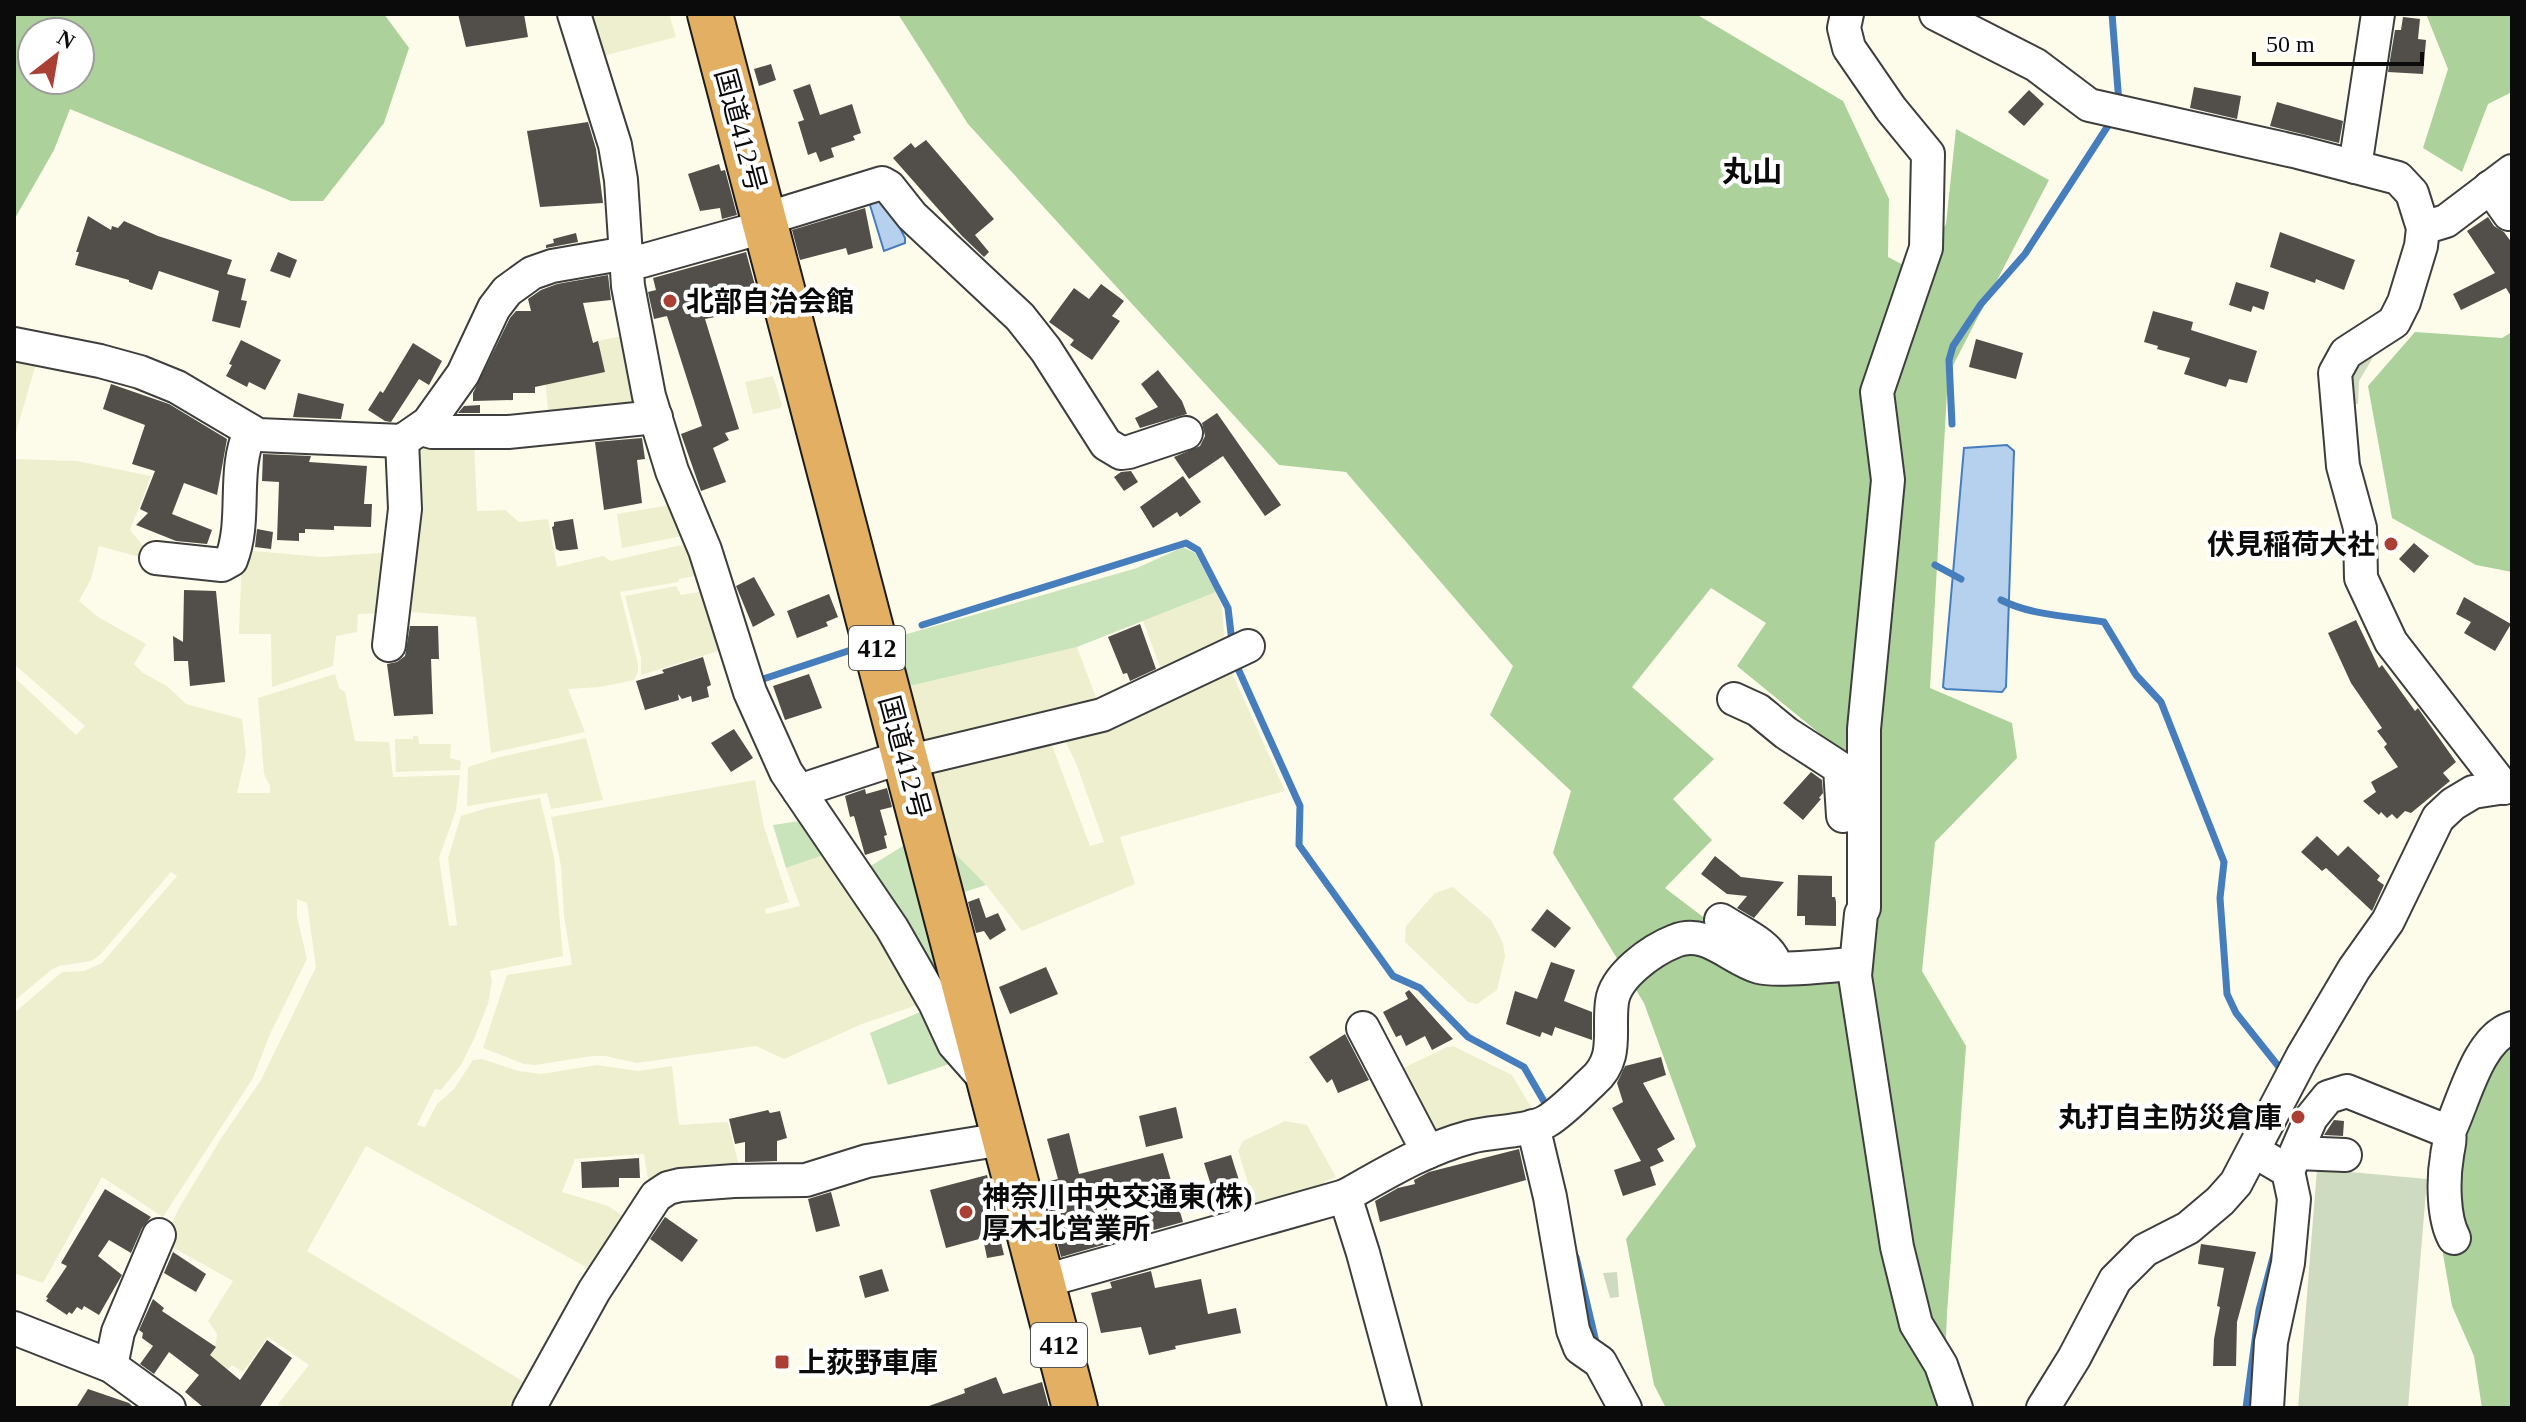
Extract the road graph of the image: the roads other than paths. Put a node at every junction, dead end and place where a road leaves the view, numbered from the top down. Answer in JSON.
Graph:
{"nodes":[{"id":1,"x":574,"y":14,"type":"edge"},
{"id":2,"x":710,"y":14,"type":"edge"},
{"id":3,"x":1847,"y":14,"type":"edge"},
{"id":4,"x":1936,"y":14,"type":"edge"},
{"id":5,"x":2378,"y":14,"type":"edge"},
{"id":6,"x":2355,"y":167,"type":"junction"},
{"id":7,"x":2501,"y":179,"type":"edge"},
{"id":8,"x":2509,"y":214,"type":"dead end"},
{"id":9,"x":766,"y":222,"type":"junction"},
{"id":10,"x":2423,"y":228,"type":"junction"},
{"id":11,"x":627,"y":259,"type":"junction"},
{"id":12,"x":14,"y":344,"type":"edge"},
{"id":13,"x":656,"y":417,"type":"junction"},
{"id":14,"x":250,"y":432,"type":"junction"},
{"id":15,"x":1186,"y":433,"type":"dead end"},
{"id":16,"x":412,"y":435,"type":"junction"},
{"id":17,"x":156,"y":558,"type":"dead end"},
{"id":18,"x":389,"y":645,"type":"dead end"},
{"id":19,"x":1240,"y":650,"type":"dead end"},
{"id":20,"x":1734,"y":699,"type":"dead end"},
{"id":21,"x":905,"y":756,"type":"junction"},
{"id":22,"x":2508,"y":787,"type":"edge"},
{"id":23,"x":799,"y":791,"type":"junction"},
{"id":24,"x":1721,"y":920,"type":"dead end"},
{"id":25,"x":1858,"y":949,"type":"junction"},
{"id":26,"x":1775,"y":968,"type":"junction"},
{"id":27,"x":1363,"y":1028,"type":"dead end"},
{"id":28,"x":2512,"y":1028,"type":"edge"},
{"id":29,"x":990,"y":1085,"type":"junction"},
{"id":30,"x":1533,"y":1126,"type":"junction"},
{"id":31,"x":2449,"y":1132,"type":"junction"},
{"id":32,"x":1003,"y":1139,"type":"junction"},
{"id":33,"x":1428,"y":1152,"type":"junction"},
{"id":34,"x":2345,"y":1155,"type":"dead end"},
{"id":35,"x":2276,"y":1159,"type":"junction"},
{"id":36,"x":1345,"y":1196,"type":"junction"},
{"id":37,"x":159,"y":1235,"type":"dead end"},
{"id":38,"x":2454,"y":1238,"type":"dead end"},
{"id":39,"x":1041,"y":1282,"type":"junction"},
{"id":40,"x":14,"y":1328,"type":"edge"},
{"id":41,"x":111,"y":1366,"type":"junction"},
{"id":42,"x":169,"y":1408,"type":"edge"},
{"id":43,"x":529,"y":1408,"type":"edge"},
{"id":44,"x":1075,"y":1408,"type":"edge"},
{"id":45,"x":1405,"y":1408,"type":"edge"},
{"id":46,"x":1625,"y":1408,"type":"edge"},
{"id":47,"x":1956,"y":1408,"type":"edge"},
{"id":48,"x":2043,"y":1408,"type":"edge"},
{"id":49,"x":2267,"y":1408,"type":"edge"}],
"edges":[{"from":1,"to":11,"type":"street"},
{"from":2,"to":9,"type":"highway","name":"国道412号","number":"412"},
{"from":3,"to":25,"type":"street"},
{"from":4,"to":6,"type":"street"},
{"from":5,"to":6,"type":"street"},
{"from":6,"to":10,"type":"street"},
{"from":7,"to":8,"type":"street"},
{"from":7,"to":10,"type":"street"},
{"from":9,"to":11,"type":"street"},
{"from":9,"to":15,"type":"street"},
{"from":9,"to":21,"type":"highway","name":"国道412号","number":"412"},
{"from":10,"to":22,"type":"street"},
{"from":11,"to":13,"type":"street"},
{"from":11,"to":16,"type":"street"},
{"from":12,"to":14,"type":"street"},
{"from":13,"to":16,"type":"street"},
{"from":13,"to":23,"type":"street"},
{"from":14,"to":16,"type":"street"},
{"from":14,"to":17,"type":"street"},
{"from":16,"to":18,"type":"street"},
{"from":19,"to":21,"type":"street"},
{"from":20,"to":25,"type":"street"},
{"from":21,"to":23,"type":"street"},
{"from":21,"to":29,"type":"highway","name":"国道412号","number":"412"},
{"from":22,"to":35,"type":"street"},
{"from":23,"to":29,"type":"street"},
{"from":24,"to":26,"type":"street"},
{"from":25,"to":26,"type":"street"},
{"from":25,"to":47,"type":"street"},
{"from":26,"to":30,"type":"street"},
{"from":27,"to":33,"type":"street"},
{"from":28,"to":31,"type":"street"},
{"from":29,"to":32,"type":"highway","name":"国道412号","number":"412"},
{"from":30,"to":33,"type":"street"},
{"from":30,"to":46,"type":"street"},
{"from":31,"to":35,"type":"street"},
{"from":31,"to":38,"type":"street"},
{"from":32,"to":39,"type":"highway","name":"国道412号","number":"412"},
{"from":32,"to":43,"type":"street"},
{"from":33,"to":36,"type":"street"},
{"from":34,"to":35,"type":"street"},
{"from":35,"to":48,"type":"street"},
{"from":35,"to":49,"type":"street"},
{"from":36,"to":39,"type":"street"},
{"from":36,"to":45,"type":"street"},
{"from":37,"to":41,"type":"street"},
{"from":39,"to":44,"type":"highway","name":"国道412号","number":"412"},
{"from":40,"to":41,"type":"street"},
{"from":41,"to":42,"type":"street"}]}
